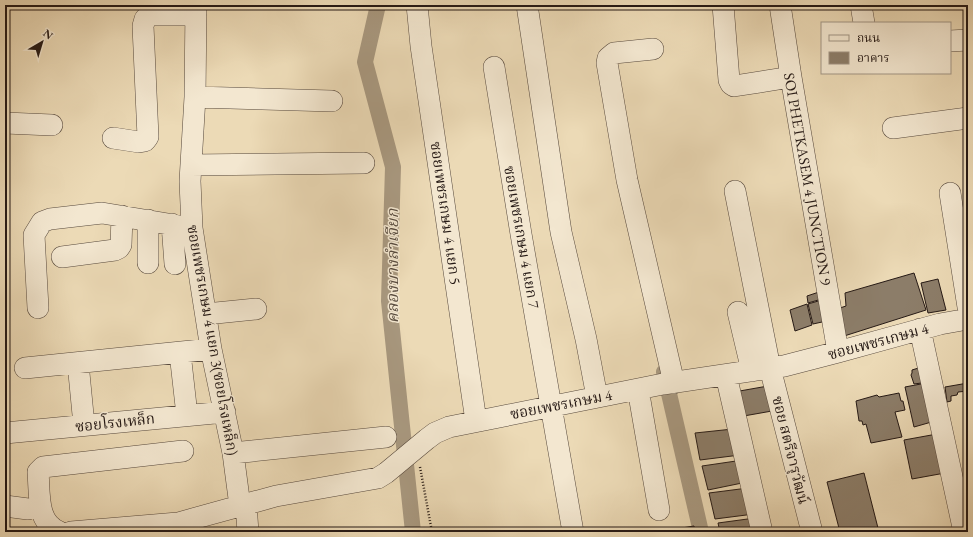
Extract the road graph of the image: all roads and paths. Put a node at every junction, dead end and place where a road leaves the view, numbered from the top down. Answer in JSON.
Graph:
{"nodes":[{"id":1,"x":418,"y":5,"type":"edge"},
{"id":2,"x":527,"y":5,"type":"edge"},
{"id":3,"x":723,"y":5,"type":"edge"},
{"id":4,"x":780,"y":5,"type":"edge"},
{"id":5,"x":861,"y":5,"type":"edge"},
{"id":6,"x":196,"y":10,"type":"edge"},
{"id":7,"x":864,"y":22,"type":"edge"},
{"id":8,"x":968,"y":40,"type":"edge"},
{"id":9,"x":951,"y":41,"type":"edge"},
{"id":10,"x":653,"y":48,"type":"dead end"},
{"id":11,"x":494,"y":67,"type":"dead end"},
{"id":12,"x":791,"y":77,"type":"junction"},
{"id":13,"x":195,"y":97,"type":"junction"},
{"id":14,"x":332,"y":101,"type":"dead end"},
{"id":15,"x":968,"y":118,"type":"edge"},
{"id":16,"x":5,"y":123,"type":"edge"},
{"id":17,"x":52,"y":125,"type":"dead end"},
{"id":18,"x":893,"y":128,"type":"dead end"},
{"id":19,"x":113,"y":138,"type":"dead end"},
{"id":20,"x":364,"y":163,"type":"dead end"},
{"id":21,"x":191,"y":165,"type":"junction"},
{"id":22,"x":735,"y":191,"type":"dead end"},
{"id":23,"x":950,"y":193,"type":"dead end"},
{"id":24,"x":122,"y":216,"type":"junction"},
{"id":25,"x":148,"y":220,"type":"junction"},
{"id":26,"x":182,"y":226,"type":"junction"},
{"id":27,"x":62,"y":256,"type":"dead end"},
{"id":28,"x":148,"y":263,"type":"dead end"},
{"id":29,"x":175,"y":264,"type":"dead end"},
{"id":30,"x":968,"y":307,"type":"edge"},
{"id":31,"x":38,"y":308,"type":"dead end"},
{"id":32,"x":256,"y":309,"type":"dead end"},
{"id":33,"x":738,"y":312,"type":"dead end"},
{"id":34,"x":206,"y":314,"type":"junction"},
{"id":35,"x":968,"y":319,"type":"edge"},
{"id":36,"x":920,"y":329,"type":"junction"},
{"id":37,"x":211,"y":349,"type":"junction"},
{"id":38,"x":180,"y":352,"type":"junction"},
{"id":39,"x":838,"y":352,"type":"junction"},
{"id":40,"x":78,"y":363,"type":"junction"},
{"id":41,"x":25,"y":368,"type":"dead end"},
{"id":42,"x":761,"y":370,"type":"junction"},
{"id":43,"x":726,"y":375,"type":"junction"},
{"id":44,"x":669,"y":383,"type":"junction"},
{"id":45,"x":638,"y":389,"type":"junction"},
{"id":46,"x":597,"y":397,"type":"junction"},
{"id":47,"x":551,"y":406,"type":"junction"},
{"id":48,"x":225,"y":412,"type":"junction"},
{"id":49,"x":187,"y":415,"type":"junction"},
{"id":50,"x":476,"y":421,"type":"junction"},
{"id":51,"x":84,"y":425,"type":"junction"},
{"id":52,"x":5,"y":433,"type":"edge"},
{"id":53,"x":386,"y":437,"type":"dead end"},
{"id":54,"x":183,"y":451,"type":"dead end"},
{"id":55,"x":234,"y":453,"type":"junction"},
{"id":56,"x":408,"y":456,"type":"junction"},
{"id":57,"x":243,"y":505,"type":"junction"},
{"id":58,"x":5,"y":506,"type":"edge"},
{"id":59,"x":28,"y":509,"type":"dead end"},
{"id":60,"x":660,"y":510,"type":"dead end"},
{"id":61,"x":177,"y":527,"type":"edge"},
{"id":62,"x":133,"y":529,"type":"edge"},
{"id":63,"x":60,"y":532,"type":"edge"},
{"id":64,"x":71,"y":532,"type":"edge"},
{"id":65,"x":248,"y":532,"type":"edge"},
{"id":66,"x":432,"y":532,"type":"edge"},
{"id":67,"x":573,"y":532,"type":"edge"},
{"id":68,"x":762,"y":532,"type":"edge"},
{"id":69,"x":812,"y":532,"type":"edge"},
{"id":70,"x":964,"y":532,"type":"edge"}],
"edges":[{"from":1,"to":50,"type":"street","name":"ซอยเพชรเกษม 4 แยก 5"},
{"from":2,"to":46,"type":"street"},
{"from":3,"to":12,"type":"street"},
{"from":4,"to":12,"type":"street","name":"SOI PHETKASEM 4 JUNCTION 9"},
{"from":5,"to":7,"type":"street"},
{"from":6,"to":13,"type":"street","name":"ซอยเพชรเกษม 4 แยก 3(ซอยโรงเหล็ก)"},
{"from":6,"to":19,"type":"street"},
{"from":8,"to":9,"type":"street"},
{"from":10,"to":44,"type":"street"},
{"from":11,"to":47,"type":"street","name":"ซอยเพชรเกษม 4 แยก 7"},
{"from":12,"to":39,"type":"street","name":"SOI PHETKASEM 4 JUNCTION 9"},
{"from":13,"to":14,"type":"street"},
{"from":13,"to":21,"type":"street","name":"ซอยเพชรเกษม 4 แยก 3(ซอยโรงเหล็ก)"},
{"from":15,"to":18,"type":"street"},
{"from":16,"to":17,"type":"street"},
{"from":20,"to":21,"type":"street"},
{"from":21,"to":26,"type":"street","name":"ซอยเพชรเกษม 4 แยก 3(ซอยโรงเหล็ก)"},
{"from":22,"to":42,"type":"street"},
{"from":23,"to":30,"type":"street"},
{"from":24,"to":25,"type":"street"},
{"from":24,"to":27,"type":"street"},
{"from":24,"to":31,"type":"street"},
{"from":25,"to":26,"type":"street"},
{"from":25,"to":28,"type":"street"},
{"from":26,"to":29,"type":"street"},
{"from":26,"to":34,"type":"street","name":"ซอยเพชรเกษม 4 แยก 3(ซอยโรงเหล็ก)"},
{"from":32,"to":34,"type":"street"},
{"from":33,"to":42,"type":"street"},
{"from":34,"to":37,"type":"street","name":"ซอยเพชรเกษม 4 แยก 3(ซอยโรงเหล็ก)"},
{"from":35,"to":36,"type":"street","name":"ซอยเพชรเกษม 4"},
{"from":36,"to":39,"type":"street","name":"ซอยเพชรเกษม 4"},
{"from":36,"to":70,"type":"street"},
{"from":37,"to":38,"type":"street"},
{"from":37,"to":48,"type":"street","name":"ซอยเพชรเกษม 4 แยก 3(ซอยโรงเหล็ก)"},
{"from":38,"to":40,"type":"street"},
{"from":38,"to":49,"type":"street"},
{"from":39,"to":42,"type":"street","name":"ซอยเพชรเกษม 4"},
{"from":40,"to":41,"type":"street"},
{"from":40,"to":51,"type":"street"},
{"from":42,"to":43,"type":"street","name":"ซอยเพชรเกษม 4"},
{"from":42,"to":69,"type":"street","name":"ซอย สตรีจารุวัฒน์"},
{"from":43,"to":44,"type":"street","name":"ซอยเพชรเกษม 4"},
{"from":43,"to":68,"type":"street"},
{"from":44,"to":45,"type":"street","name":"ซอยเพชรเกษม 4"},
{"from":45,"to":46,"type":"street","name":"ซอยเพชรเกษม 4"},
{"from":45,"to":60,"type":"street"},
{"from":46,"to":47,"type":"street","name":"ซอยเพชรเกษม 4"},
{"from":47,"to":50,"type":"street","name":"ซอยเพชรเกษม 4"},
{"from":47,"to":67,"type":"street","name":"ซอยเพชรเกษม 4 แยก 7"},
{"from":48,"to":49,"type":"street","name":"ซอยโรงเหล็ก"},
{"from":48,"to":55,"type":"street","name":"ซอยเพชรเกษม 4 แยก 3(ซอยโรงเหล็ก)"},
{"from":49,"to":51,"type":"street","name":"ซอยโรงเหล็ก"},
{"from":50,"to":56,"type":"street","name":"ซอยเพชรเกษม 4"},
{"from":51,"to":52,"type":"street","name":"ซอยโรงเหล็ก"},
{"from":53,"to":55,"type":"street"},
{"from":54,"to":63,"type":"street"},
{"from":55,"to":57,"type":"street","name":"ซอยเพชรเกษม 4 แยก 3(ซอยโรงเหล็ก)"},
{"from":56,"to":57,"type":"street","name":"ซอยเพชรเกษม 4"},
{"from":56,"to":66,"type":"path"},
{"from":57,"to":61,"type":"street","name":"ซอยเพชรเกษม 4"},
{"from":57,"to":65,"type":"street","name":"ซอยเพชรเกษม 4 แยก 3(ซอยโรงเหล็ก)"},
{"from":58,"to":59,"type":"street"},
{"from":61,"to":62,"type":"street","name":"ซอยเพชรเกษม 4"},
{"from":62,"to":64,"type":"street","name":"ซอยเพชรเกษม 4"}]}
